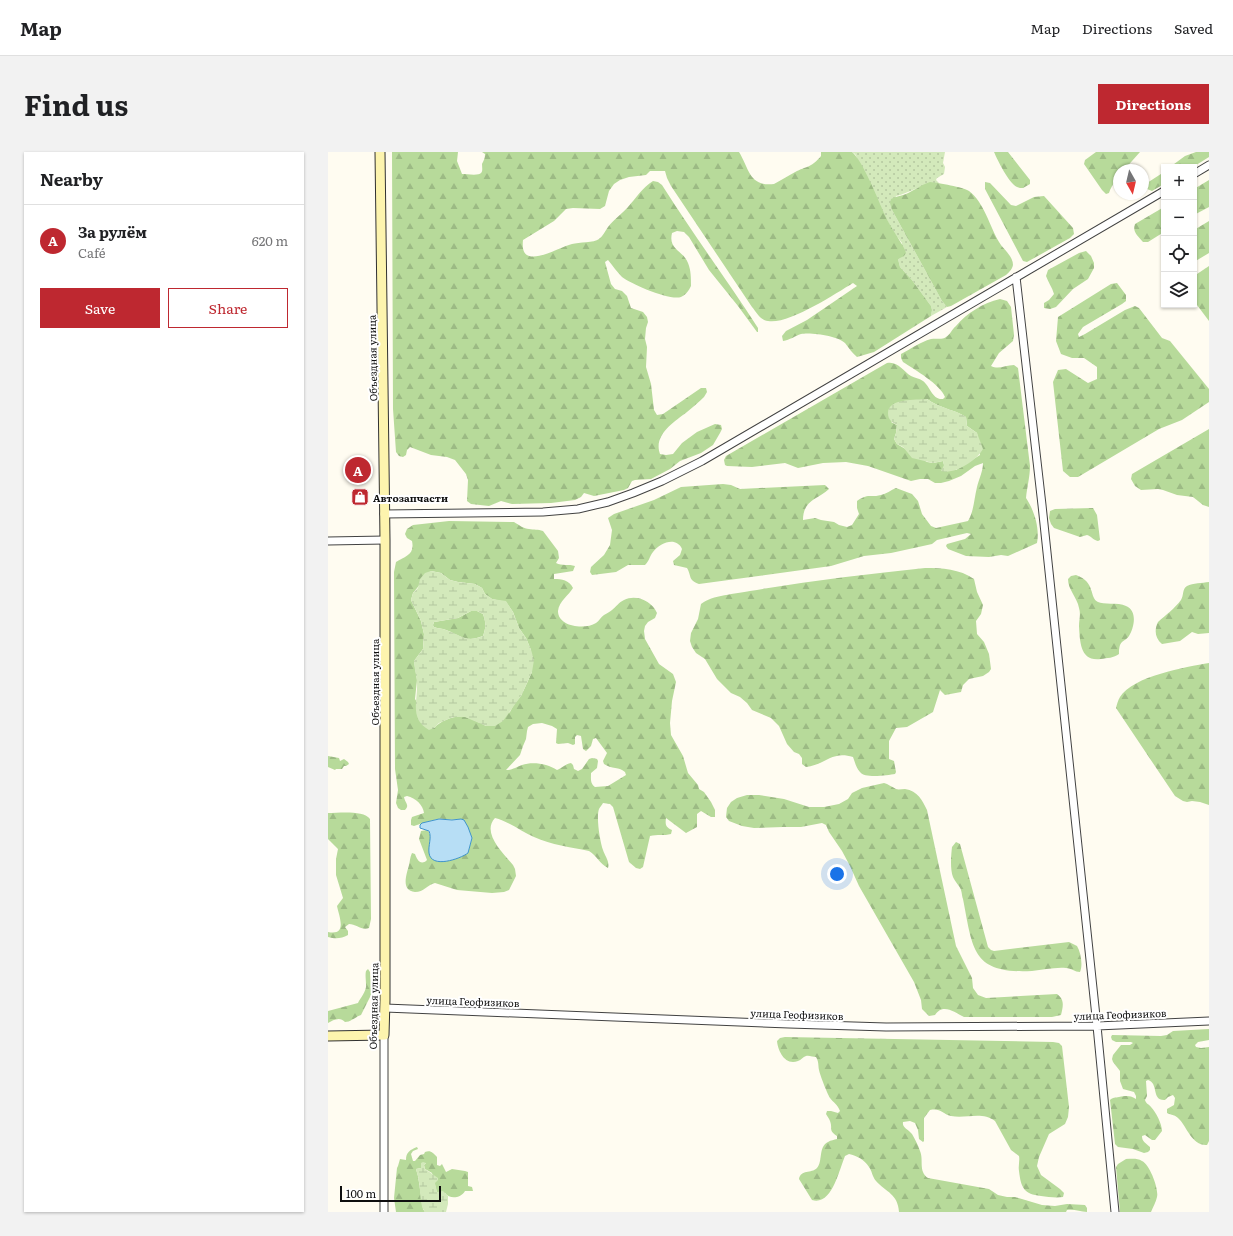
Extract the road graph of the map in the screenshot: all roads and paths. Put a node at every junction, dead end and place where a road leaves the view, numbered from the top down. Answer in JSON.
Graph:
{"nodes":[{"id":1,"x":380,"y":152,"type":"edge"},
{"id":2,"x":1209,"y":165,"type":"edge"},
{"id":3,"x":1197,"y":172,"type":"edge"},
{"id":4,"x":1161,"y":193,"type":"edge"},
{"id":5,"x":1016,"y":277,"type":"junction"},
{"id":6,"x":384,"y":514,"type":"junction"},
{"id":7,"x":385,"y":540,"type":"junction"},
{"id":8,"x":328,"y":541,"type":"edge"},
{"id":9,"x":385,"y":1008,"type":"junction"},
{"id":10,"x":1209,"y":1021,"type":"edge"},
{"id":11,"x":1097,"y":1026,"type":"junction"},
{"id":12,"x":384,"y":1035,"type":"junction"},
{"id":13,"x":328,"y":1036,"type":"edge"},
{"id":14,"x":384,"y":1212,"type":"edge"},
{"id":15,"x":1115,"y":1212,"type":"edge"}],
"edges":[{"from":1,"to":6,"type":"street","name":"Объездная улица"},
{"from":2,"to":3,"type":"street"},
{"from":4,"to":5,"type":"street"},
{"from":5,"to":6,"type":"street"},
{"from":5,"to":11,"type":"street"},
{"from":6,"to":7,"type":"street","name":"Объездная улица"},
{"from":7,"to":8,"type":"street"},
{"from":7,"to":9,"type":"street","name":"Объездная улица"},
{"from":9,"to":11,"type":"street","name":"улица Геофизиков"},
{"from":9,"to":12,"type":"street","name":"Объездная улица"},
{"from":10,"to":11,"type":"street","name":"улица Геофизиков"},
{"from":11,"to":15,"type":"street"},
{"from":12,"to":13,"type":"street"},
{"from":12,"to":14,"type":"street","name":"Объездная улица"}]}
